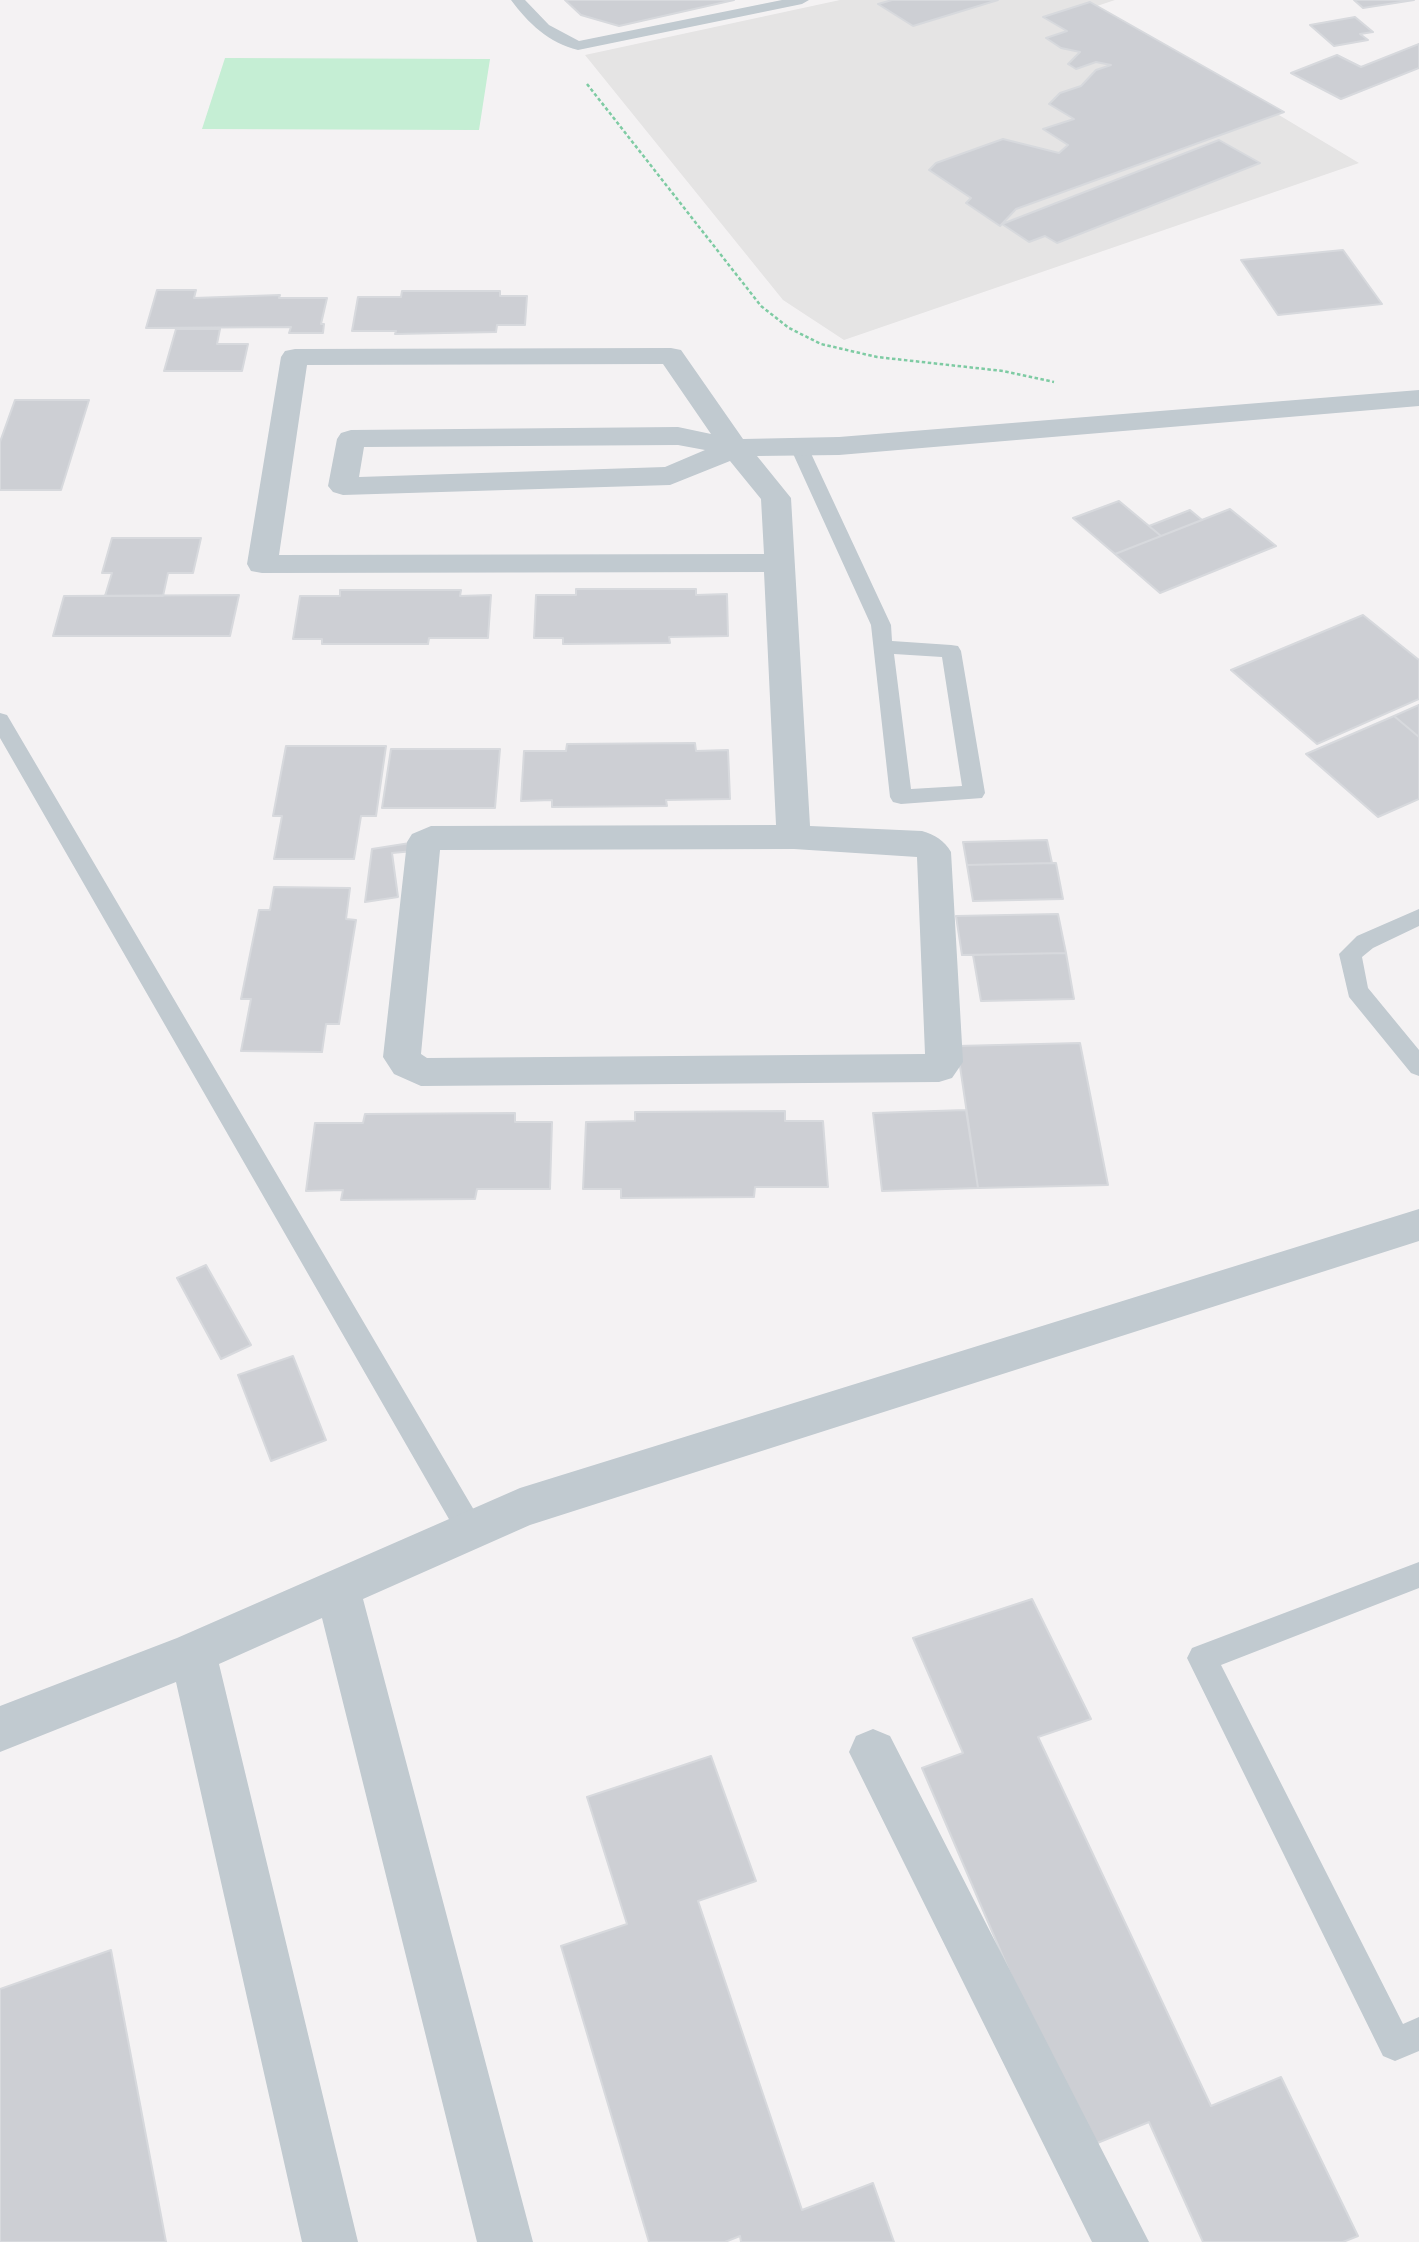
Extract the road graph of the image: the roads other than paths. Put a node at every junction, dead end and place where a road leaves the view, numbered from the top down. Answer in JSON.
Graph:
{"nodes":[{"id":1,"x":518,"y":0,"type":"edge"},
{"id":2,"x":802,"y":0,"type":"edge"},
{"id":3,"x":1419,"y":398,"type":"edge"},
{"id":4,"x":735,"y":447,"type":"junction"},
{"id":5,"x":799,"y":447,"type":"junction"},
{"id":6,"x":779,"y":563,"type":"junction"},
{"id":7,"x":883,"y":647,"type":"junction"},
{"id":8,"x":0,"y":720,"type":"edge"},
{"id":9,"x":794,"y":837,"type":"junction"},
{"id":10,"x":1419,"y":917,"type":"edge"},
{"id":11,"x":1419,"y":1067,"type":"edge"},
{"id":12,"x":1419,"y":1225,"type":"edge"},
{"id":13,"x":471,"y":1531,"type":"junction"},
{"id":14,"x":1419,"y":1575,"type":"edge"},
{"id":15,"x":338,"y":1589,"type":"junction"},
{"id":16,"x":193,"y":1653,"type":"junction"},
{"id":17,"x":0,"y":1729,"type":"edge"},
{"id":18,"x":873,"y":1752,"type":"dead end"},
{"id":19,"x":1419,"y":2034,"type":"edge"},
{"id":20,"x":330,"y":2242,"type":"edge"},
{"id":21,"x":505,"y":2242,"type":"edge"},
{"id":22,"x":1121,"y":2242,"type":"edge"}],
"edges":[{"from":1,"to":2,"type":"lane"},
{"from":3,"to":5,"type":"street"},
{"from":4,"to":4,"type":"street"},
{"from":4,"to":5,"type":"street"},
{"from":4,"to":6,"type":"street"},
{"from":4,"to":6,"type":"street"},
{"from":5,"to":7,"type":"lane"},
{"from":6,"to":9,"type":"street"},
{"from":7,"to":7,"type":"lane"},
{"from":8,"to":13,"type":"lane"},
{"from":9,"to":9,"type":"street"},
{"from":10,"to":11,"type":"lane"},
{"from":12,"to":13,"type":"street"},
{"from":13,"to":15,"type":"street"},
{"from":14,"to":19,"type":"lane"},
{"from":15,"to":16,"type":"street"},
{"from":15,"to":21,"type":"street"},
{"from":16,"to":17,"type":"street"},
{"from":16,"to":20,"type":"street"},
{"from":18,"to":22,"type":"street"}]}
